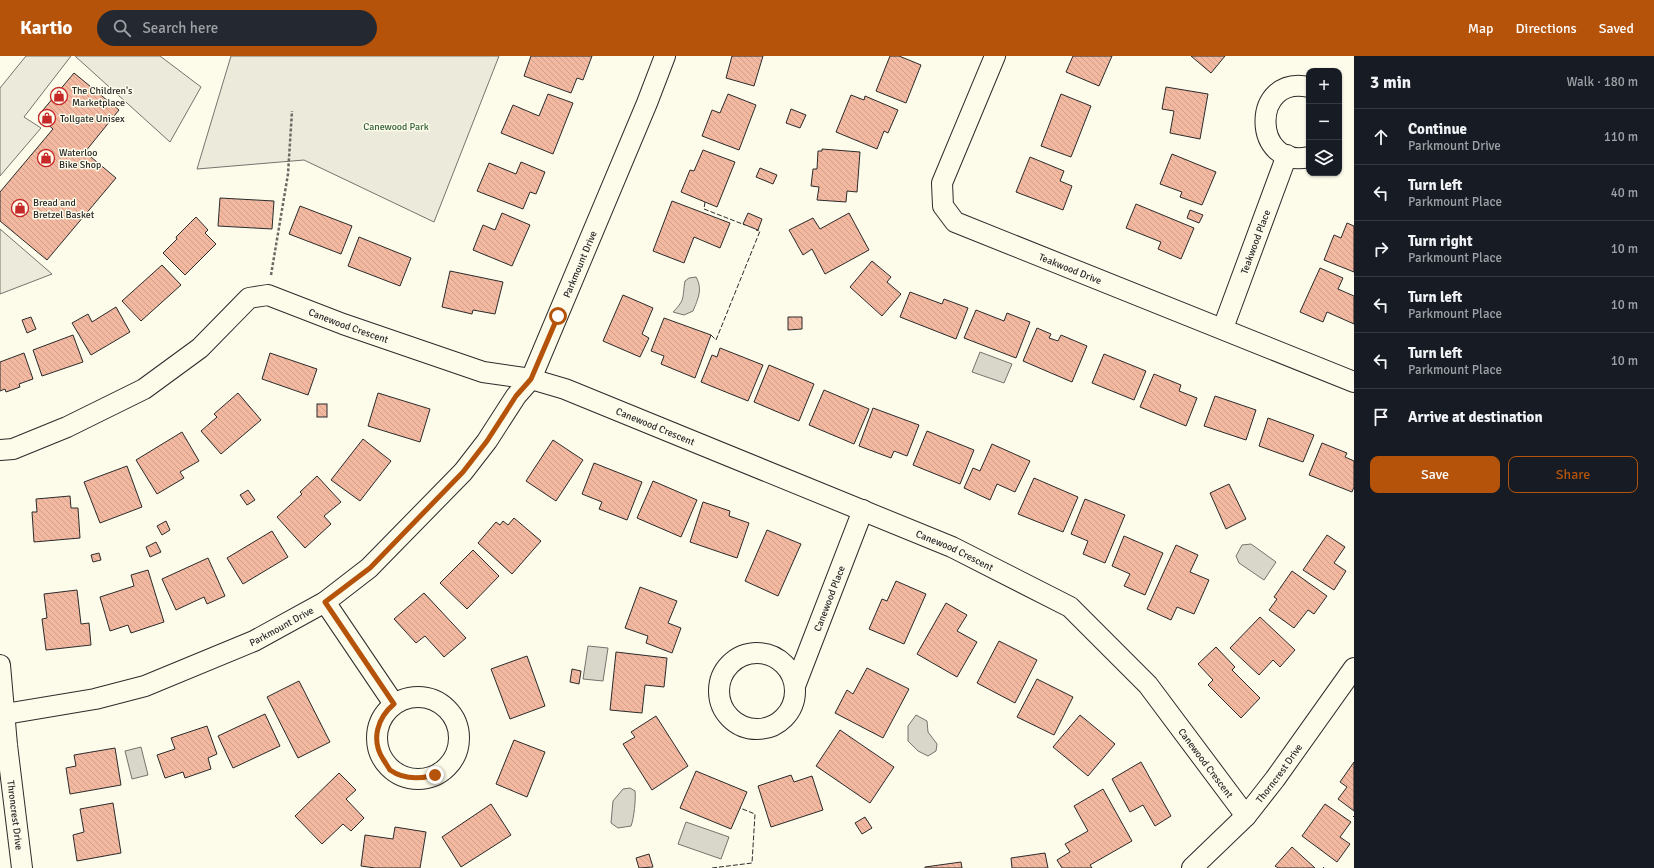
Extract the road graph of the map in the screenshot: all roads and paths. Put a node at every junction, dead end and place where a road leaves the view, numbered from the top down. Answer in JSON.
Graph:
{"nodes":[{"id":1,"x":665,"y":56,"type":"edge"},
{"id":2,"x":995,"y":56,"type":"edge"},
{"id":3,"x":1306,"y":86,"type":"edge"},
{"id":4,"x":292,"y":111,"type":"dead end"},
{"id":5,"x":1287,"y":155,"type":"junction"},
{"id":6,"x":1306,"y":157,"type":"edge"},
{"id":7,"x":268,"y":294,"type":"junction"},
{"id":8,"x":1222,"y":328,"type":"junction"},
{"id":9,"x":531,"y":379,"type":"junction"},
{"id":10,"x":1354,"y":382,"type":"edge"},
{"id":11,"x":0,"y":450,"type":"edge"},
{"id":12,"x":863,"y":510,"type":"junction"},
{"id":13,"x":325,"y":602,"type":"junction"},
{"id":14,"x":0,"y":665,"type":"edge"},
{"id":15,"x":1354,"y":668,"type":"edge"},
{"id":16,"x":795,"y":686,"type":"dead end"},
{"id":17,"x":394,"y":704,"type":"junction"},
{"id":18,"x":2,"y":715,"type":"edge"},
{"id":19,"x":1246,"y":816,"type":"junction"},
{"id":20,"x":22,"y":868,"type":"edge"},
{"id":21,"x":1192,"y":868,"type":"edge"}],
"edges":[{"from":1,"to":9,"type":"street","name":"Parkmount Drive"},
{"from":2,"to":8,"type":"street","name":"Teakwood Drive"},
{"from":3,"to":5,"type":"street"},
{"from":4,"to":7,"type":"path"},
{"from":5,"to":6,"type":"street"},
{"from":5,"to":8,"type":"street","name":"Teakwood Place"},
{"from":7,"to":9,"type":"street","name":"Canewood Crescent"},
{"from":7,"to":11,"type":"street"},
{"from":8,"to":10,"type":"street","name":"Teakwood Drive"},
{"from":9,"to":12,"type":"street","name":"Canewood Crescent"},
{"from":9,"to":13,"type":"street","name":"Parkmount Drive"},
{"from":12,"to":16,"type":"street","name":"Canewood Place"},
{"from":12,"to":19,"type":"street","name":"Canewood Crescent"},
{"from":13,"to":17,"type":"street"},
{"from":13,"to":18,"type":"street","name":"Parkmount Drive"},
{"from":14,"to":18,"type":"street"},
{"from":15,"to":19,"type":"street","name":"Thorncrest Drive"},
{"from":17,"to":17,"type":"street"},
{"from":18,"to":20,"type":"street","name":"Throncrest Drive"},
{"from":19,"to":21,"type":"street","name":"Thorncrest Drive"}]}
